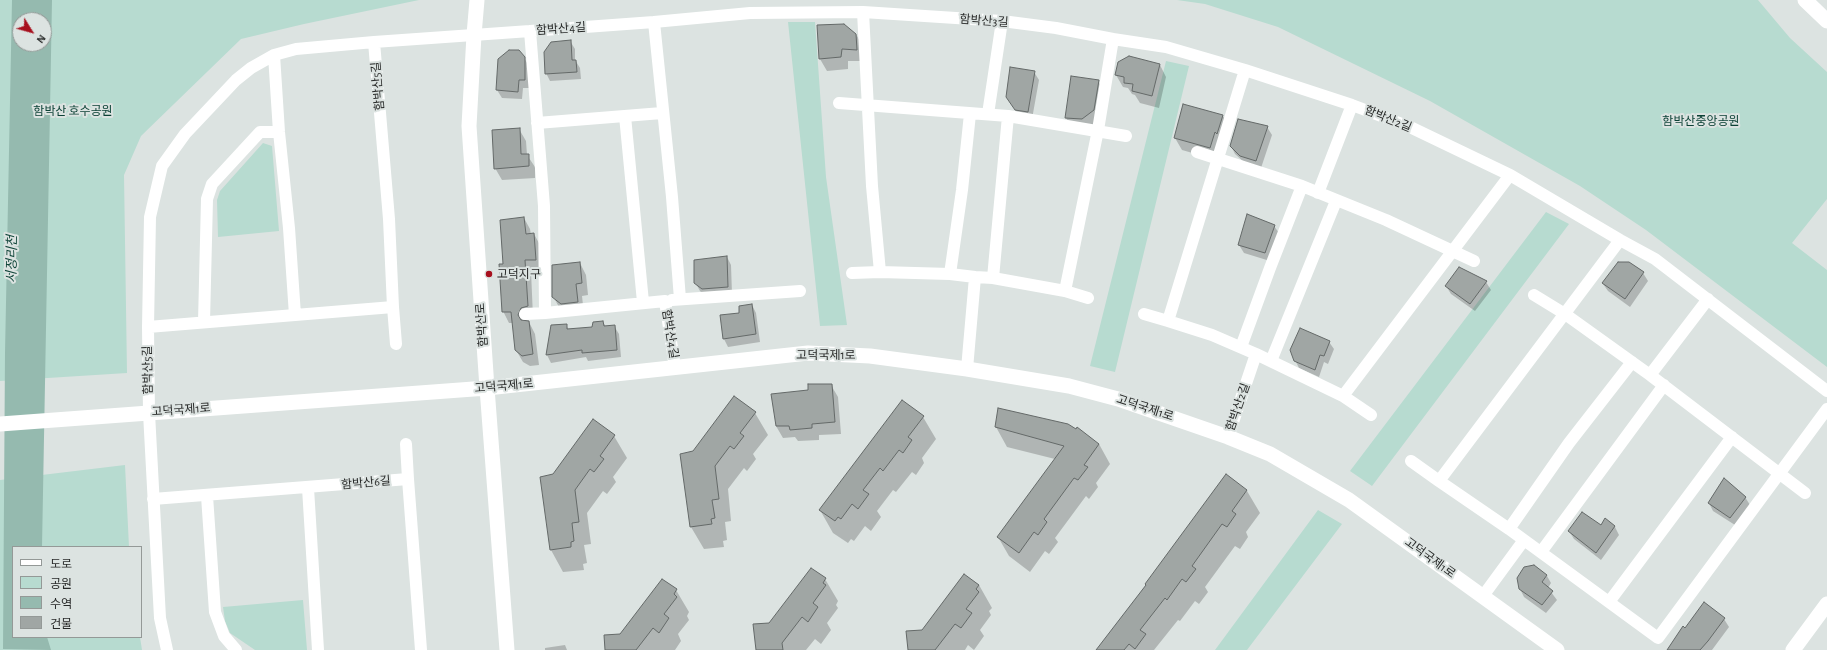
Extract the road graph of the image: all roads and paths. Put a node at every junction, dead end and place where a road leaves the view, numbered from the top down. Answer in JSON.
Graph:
{"nodes":[{"id":1,"x":477,"y":0,"type":"edge"},
{"id":2,"x":1805,"y":0,"type":"edge"},
{"id":3,"x":863,"y":12,"type":"junction"},
{"id":4,"x":1002,"y":21,"type":"junction"},
{"id":5,"x":1827,"y":21,"type":"edge"},
{"id":6,"x":654,"y":22,"type":"junction"},
{"id":7,"x":530,"y":31,"type":"junction"},
{"id":8,"x":474,"y":35,"type":"junction"},
{"id":9,"x":1113,"y":39,"type":"junction"},
{"id":10,"x":374,"y":42,"type":"junction"},
{"id":11,"x":274,"y":55,"type":"junction"},
{"id":12,"x":1245,"y":70,"type":"junction"},
{"id":13,"x":838,"y":103,"type":"dead end"},
{"id":14,"x":868,"y":105,"type":"junction"},
{"id":15,"x":1352,"y":105,"type":"junction"},
{"id":16,"x":662,"y":113,"type":"junction"},
{"id":17,"x":970,"y":114,"type":"junction"},
{"id":18,"x":988,"y":114,"type":"junction"},
{"id":19,"x":625,"y":116,"type":"junction"},
{"id":20,"x":1008,"y":116,"type":"junction"},
{"id":21,"x":537,"y":123,"type":"junction"},
{"id":22,"x":1098,"y":130,"type":"junction"},
{"id":23,"x":279,"y":132,"type":"junction"},
{"id":24,"x":1126,"y":136,"type":"dead end"},
{"id":25,"x":1196,"y":152,"type":"dead end"},
{"id":26,"x":1218,"y":158,"type":"junction"},
{"id":27,"x":1510,"y":175,"type":"junction"},
{"id":28,"x":1302,"y":186,"type":"junction"},
{"id":29,"x":1318,"y":193,"type":"junction"},
{"id":30,"x":1336,"y":201,"type":"junction"},
{"id":31,"x":1620,"y":240,"type":"junction"},
{"id":32,"x":1453,"y":252,"type":"junction"},
{"id":33,"x":1474,"y":261,"type":"dead end"},
{"id":34,"x":852,"y":272,"type":"dead end"},
{"id":35,"x":880,"y":272,"type":"junction"},
{"id":36,"x":950,"y":274,"type":"junction"},
{"id":37,"x":975,"y":277,"type":"junction"},
{"id":38,"x":994,"y":278,"type":"junction"},
{"id":39,"x":800,"y":291,"type":"dead end"},
{"id":40,"x":1065,"y":291,"type":"junction"},
{"id":41,"x":1534,"y":295,"type":"dead end"},
{"id":42,"x":1088,"y":298,"type":"dead end"},
{"id":43,"x":680,"y":299,"type":"junction"},
{"id":44,"x":1708,"y":299,"type":"junction"},
{"id":45,"x":665,"y":300,"type":"junction"},
{"id":46,"x":643,"y":302,"type":"junction"},
{"id":47,"x":393,"y":307,"type":"junction"},
{"id":48,"x":546,"y":313,"type":"junction"},
{"id":49,"x":525,"y":314,"type":"dead end"},
{"id":50,"x":1144,"y":314,"type":"dead end"},
{"id":51,"x":1565,"y":314,"type":"junction"},
{"id":52,"x":295,"y":315,"type":"junction"},
{"id":53,"x":1168,"y":321,"type":"junction"},
{"id":54,"x":204,"y":322,"type":"junction"},
{"id":55,"x":148,"y":327,"type":"junction"},
{"id":56,"x":396,"y":344,"type":"dead end"},
{"id":57,"x":1241,"y":347,"type":"junction"},
{"id":58,"x":1256,"y":354,"type":"junction"},
{"id":59,"x":1271,"y":361,"type":"junction"},
{"id":60,"x":1632,"y":362,"type":"junction"},
{"id":61,"x":675,"y":368,"type":"junction"},
{"id":62,"x":967,"y":369,"type":"junction"},
{"id":63,"x":1650,"y":375,"type":"junction"},
{"id":64,"x":1664,"y":385,"type":"junction"},
{"id":65,"x":487,"y":388,"type":"junction"},
{"id":66,"x":1827,"y":391,"type":"edge"},
{"id":67,"x":1343,"y":396,"type":"junction"},
{"id":68,"x":1827,"y":409,"type":"edge"},
{"id":69,"x":149,"y":413,"type":"junction"},
{"id":70,"x":1371,"y":415,"type":"dead end"},
{"id":71,"x":0,"y":424,"type":"edge"},
{"id":72,"x":1228,"y":436,"type":"junction"},
{"id":73,"x":1732,"y":437,"type":"junction"},
{"id":74,"x":406,"y":444,"type":"dead end"},
{"id":75,"x":1411,"y":461,"type":"dead end"},
{"id":76,"x":1779,"y":473,"type":"junction"},
{"id":77,"x":408,"y":479,"type":"junction"},
{"id":78,"x":1439,"y":481,"type":"junction"},
{"id":79,"x":308,"y":488,"type":"junction"},
{"id":80,"x":1805,"y":493,"type":"dead end"},
{"id":81,"x":207,"y":496,"type":"junction"},
{"id":82,"x":153,"y":499,"type":"junction"},
{"id":83,"x":1509,"y":529,"type":"junction"},
{"id":84,"x":1524,"y":540,"type":"junction"},
{"id":85,"x":1541,"y":552,"type":"junction"},
{"id":86,"x":1483,"y":596,"type":"junction"},
{"id":87,"x":1609,"y":602,"type":"junction"},
{"id":88,"x":1827,"y":604,"type":"edge"},
{"id":89,"x":168,"y":650,"type":"edge"},
{"id":90,"x":236,"y":650,"type":"edge"},
{"id":91,"x":318,"y":650,"type":"edge"},
{"id":92,"x":421,"y":650,"type":"edge"},
{"id":93,"x":507,"y":650,"type":"edge"},
{"id":94,"x":1557,"y":650,"type":"edge"},
{"id":95,"x":1793,"y":650,"type":"edge"}],
"edges":[{"from":1,"to":8,"type":"street","name":"함박산로"},
{"from":2,"to":5,"type":"street"},
{"from":3,"to":4,"type":"street","name":"함박산3길"},
{"from":3,"to":6,"type":"street","name":"함박산3길"},
{"from":3,"to":14,"type":"street"},
{"from":4,"to":9,"type":"street","name":"함박산3길"},
{"from":4,"to":18,"type":"street"},
{"from":6,"to":7,"type":"street","name":"함박산4길"},
{"from":6,"to":16,"type":"street","name":"함박산4길"},
{"from":7,"to":8,"type":"street"},
{"from":7,"to":21,"type":"street","name":"함박산4길"},
{"from":8,"to":10,"type":"street"},
{"from":8,"to":65,"type":"street","name":"함박산로"},
{"from":9,"to":12,"type":"street","name":"함박산3길"},
{"from":9,"to":22,"type":"street"},
{"from":10,"to":11,"type":"street","name":"함박산5길"},
{"from":10,"to":47,"type":"street","name":"함박산5길"},
{"from":11,"to":23,"type":"street"},
{"from":11,"to":55,"type":"street","name":"함박산5길"},
{"from":12,"to":15,"type":"street","name":"함박산2길"},
{"from":12,"to":26,"type":"street"},
{"from":13,"to":14,"type":"street"},
{"from":14,"to":17,"type":"street"},
{"from":14,"to":35,"type":"street"},
{"from":15,"to":27,"type":"street","name":"함박산2길"},
{"from":15,"to":29,"type":"street"},
{"from":16,"to":19,"type":"street"},
{"from":16,"to":43,"type":"street","name":"함박산4길"},
{"from":17,"to":18,"type":"street"},
{"from":17,"to":36,"type":"street"},
{"from":18,"to":20,"type":"street"},
{"from":19,"to":21,"type":"street"},
{"from":19,"to":46,"type":"street","name":"함박산4길"},
{"from":20,"to":22,"type":"street"},
{"from":20,"to":38,"type":"street"},
{"from":21,"to":48,"type":"street","name":"함박산4길"},
{"from":22,"to":24,"type":"street"},
{"from":22,"to":40,"type":"street"},
{"from":23,"to":52,"type":"street"},
{"from":23,"to":54,"type":"street"},
{"from":25,"to":26,"type":"street"},
{"from":26,"to":28,"type":"street"},
{"from":26,"to":53,"type":"street"},
{"from":27,"to":31,"type":"street","name":"함박산2길"},
{"from":27,"to":32,"type":"street"},
{"from":28,"to":29,"type":"street"},
{"from":28,"to":57,"type":"street"},
{"from":29,"to":30,"type":"street"},
{"from":30,"to":32,"type":"street"},
{"from":30,"to":59,"type":"street"},
{"from":31,"to":44,"type":"street","name":"함박산2길"},
{"from":31,"to":51,"type":"street"},
{"from":32,"to":33,"type":"street"},
{"from":32,"to":67,"type":"street"},
{"from":34,"to":35,"type":"street"},
{"from":35,"to":36,"type":"street"},
{"from":36,"to":37,"type":"street"},
{"from":37,"to":38,"type":"street"},
{"from":37,"to":62,"type":"street"},
{"from":38,"to":40,"type":"street"},
{"from":39,"to":43,"type":"street"},
{"from":40,"to":42,"type":"street"},
{"from":41,"to":51,"type":"street"},
{"from":43,"to":45,"type":"street","name":"함박산4길"},
{"from":44,"to":63,"type":"street"},
{"from":44,"to":66,"type":"street","name":"함박산2길"},
{"from":45,"to":46,"type":"street","name":"함박산4길"},
{"from":45,"to":61,"type":"street","name":"함박산4길"},
{"from":46,"to":48,"type":"street","name":"함박산4길"},
{"from":47,"to":52,"type":"street"},
{"from":47,"to":56,"type":"street","name":"함박산5길"},
{"from":48,"to":49,"type":"street"},
{"from":50,"to":53,"type":"street"},
{"from":51,"to":60,"type":"street"},
{"from":51,"to":78,"type":"street"},
{"from":52,"to":54,"type":"street"},
{"from":53,"to":57,"type":"street"},
{"from":54,"to":55,"type":"street"},
{"from":55,"to":69,"type":"street","name":"함박산5길"},
{"from":57,"to":58,"type":"street"},
{"from":58,"to":59,"type":"street"},
{"from":58,"to":72,"type":"street","name":"함박산2길"},
{"from":59,"to":67,"type":"street"},
{"from":60,"to":63,"type":"street"},
{"from":60,"to":83,"type":"street"},
{"from":61,"to":62,"type":"street","name":"고덕국제1로"},
{"from":61,"to":65,"type":"street","name":"고덕국제1로"},
{"from":62,"to":72,"type":"street","name":"고덕국제1로"},
{"from":63,"to":64,"type":"street"},
{"from":64,"to":73,"type":"street"},
{"from":64,"to":85,"type":"street"},
{"from":65,"to":69,"type":"street","name":"고덕국제1로"},
{"from":65,"to":93,"type":"street","name":"함박산로"},
{"from":67,"to":70,"type":"street"},
{"from":68,"to":76,"type":"street"},
{"from":69,"to":71,"type":"street","name":"고덕국제1로"},
{"from":69,"to":82,"type":"street"},
{"from":72,"to":86,"type":"street","name":"고덕국제1로"},
{"from":73,"to":76,"type":"street"},
{"from":73,"to":87,"type":"street"},
{"from":74,"to":77,"type":"street"},
{"from":75,"to":78,"type":"street"},
{"from":76,"to":80,"type":"street"},
{"from":76,"to":87,"type":"street"},
{"from":77,"to":79,"type":"street","name":"함박산6길"},
{"from":77,"to":92,"type":"street","name":"함박산6길"},
{"from":78,"to":83,"type":"street"},
{"from":79,"to":81,"type":"street","name":"함박산6길"},
{"from":79,"to":91,"type":"street"},
{"from":81,"to":82,"type":"street","name":"함박산6길"},
{"from":81,"to":90,"type":"street"},
{"from":82,"to":89,"type":"street"},
{"from":83,"to":84,"type":"street"},
{"from":84,"to":85,"type":"street"},
{"from":84,"to":86,"type":"street"},
{"from":85,"to":87,"type":"street"},
{"from":86,"to":94,"type":"street","name":"고덕국제1로"},
{"from":88,"to":95,"type":"street"}]}
